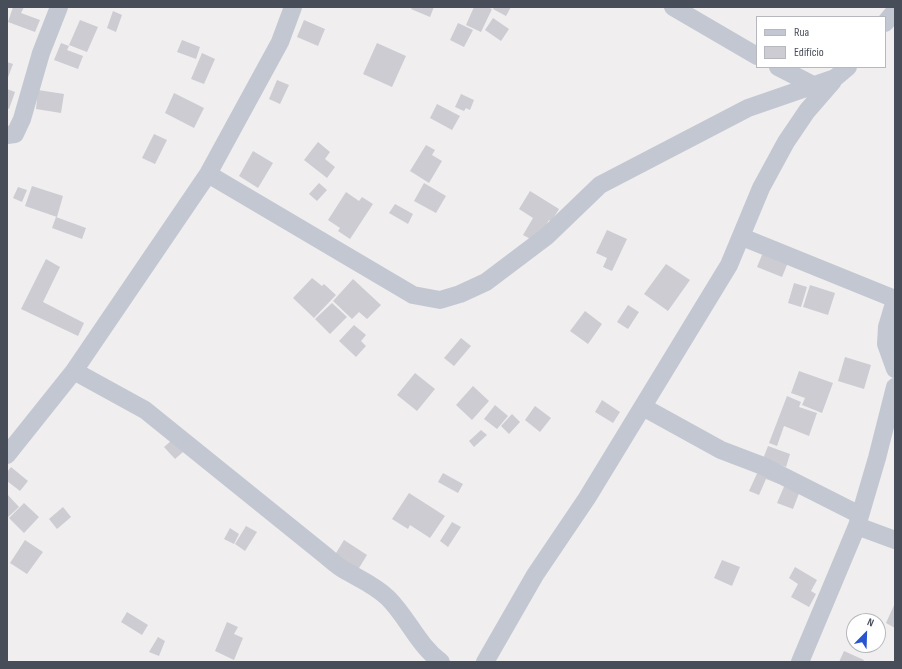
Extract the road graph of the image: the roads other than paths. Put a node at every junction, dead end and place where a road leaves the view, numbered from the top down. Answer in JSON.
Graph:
{"nodes":[{"id":1,"x":59,"y":7,"type":"edge"},
{"id":2,"x":293,"y":7,"type":"edge"},
{"id":3,"x":673,"y":7,"type":"edge"},
{"id":4,"x":895,"y":11,"type":"edge"},
{"id":5,"x":886,"y":22,"type":"edge"},
{"id":6,"x":756,"y":55,"type":"edge"},
{"id":7,"x":780,"y":68,"type":"edge"},
{"id":8,"x":842,"y":73,"type":"edge"},
{"id":9,"x":814,"y":86,"type":"junction"},
{"id":10,"x":7,"y":135,"type":"edge"},
{"id":11,"x":208,"y":174,"type":"junction"},
{"id":12,"x":742,"y":237,"type":"junction"},
{"id":13,"x":895,"y":300,"type":"edge"},
{"id":14,"x":895,"y":369,"type":"edge"},
{"id":15,"x":74,"y":371,"type":"junction"},
{"id":16,"x":895,"y":387,"type":"edge"},
{"id":17,"x":643,"y":407,"type":"junction"},
{"id":18,"x":7,"y":454,"type":"edge"},
{"id":19,"x":859,"y":521,"type":"junction"},
{"id":20,"x":895,"y":540,"type":"edge"},
{"id":21,"x":441,"y":662,"type":"edge"},
{"id":22,"x":485,"y":662,"type":"edge"},
{"id":23,"x":800,"y":662,"type":"edge"}],
"edges":[{"from":1,"to":10,"type":"street"},
{"from":2,"to":11,"type":"street"},
{"from":3,"to":6,"type":"street"},
{"from":4,"to":5,"type":"street"},
{"from":7,"to":9,"type":"street"},
{"from":8,"to":9,"type":"street"},
{"from":8,"to":12,"type":"street"},
{"from":9,"to":11,"type":"street"},
{"from":11,"to":15,"type":"street"},
{"from":12,"to":13,"type":"street"},
{"from":12,"to":17,"type":"street"},
{"from":13,"to":14,"type":"street"},
{"from":15,"to":18,"type":"street"},
{"from":15,"to":21,"type":"street"},
{"from":16,"to":19,"type":"street"},
{"from":17,"to":19,"type":"street"},
{"from":17,"to":22,"type":"street"},
{"from":19,"to":20,"type":"street"},
{"from":19,"to":23,"type":"street"}]}
